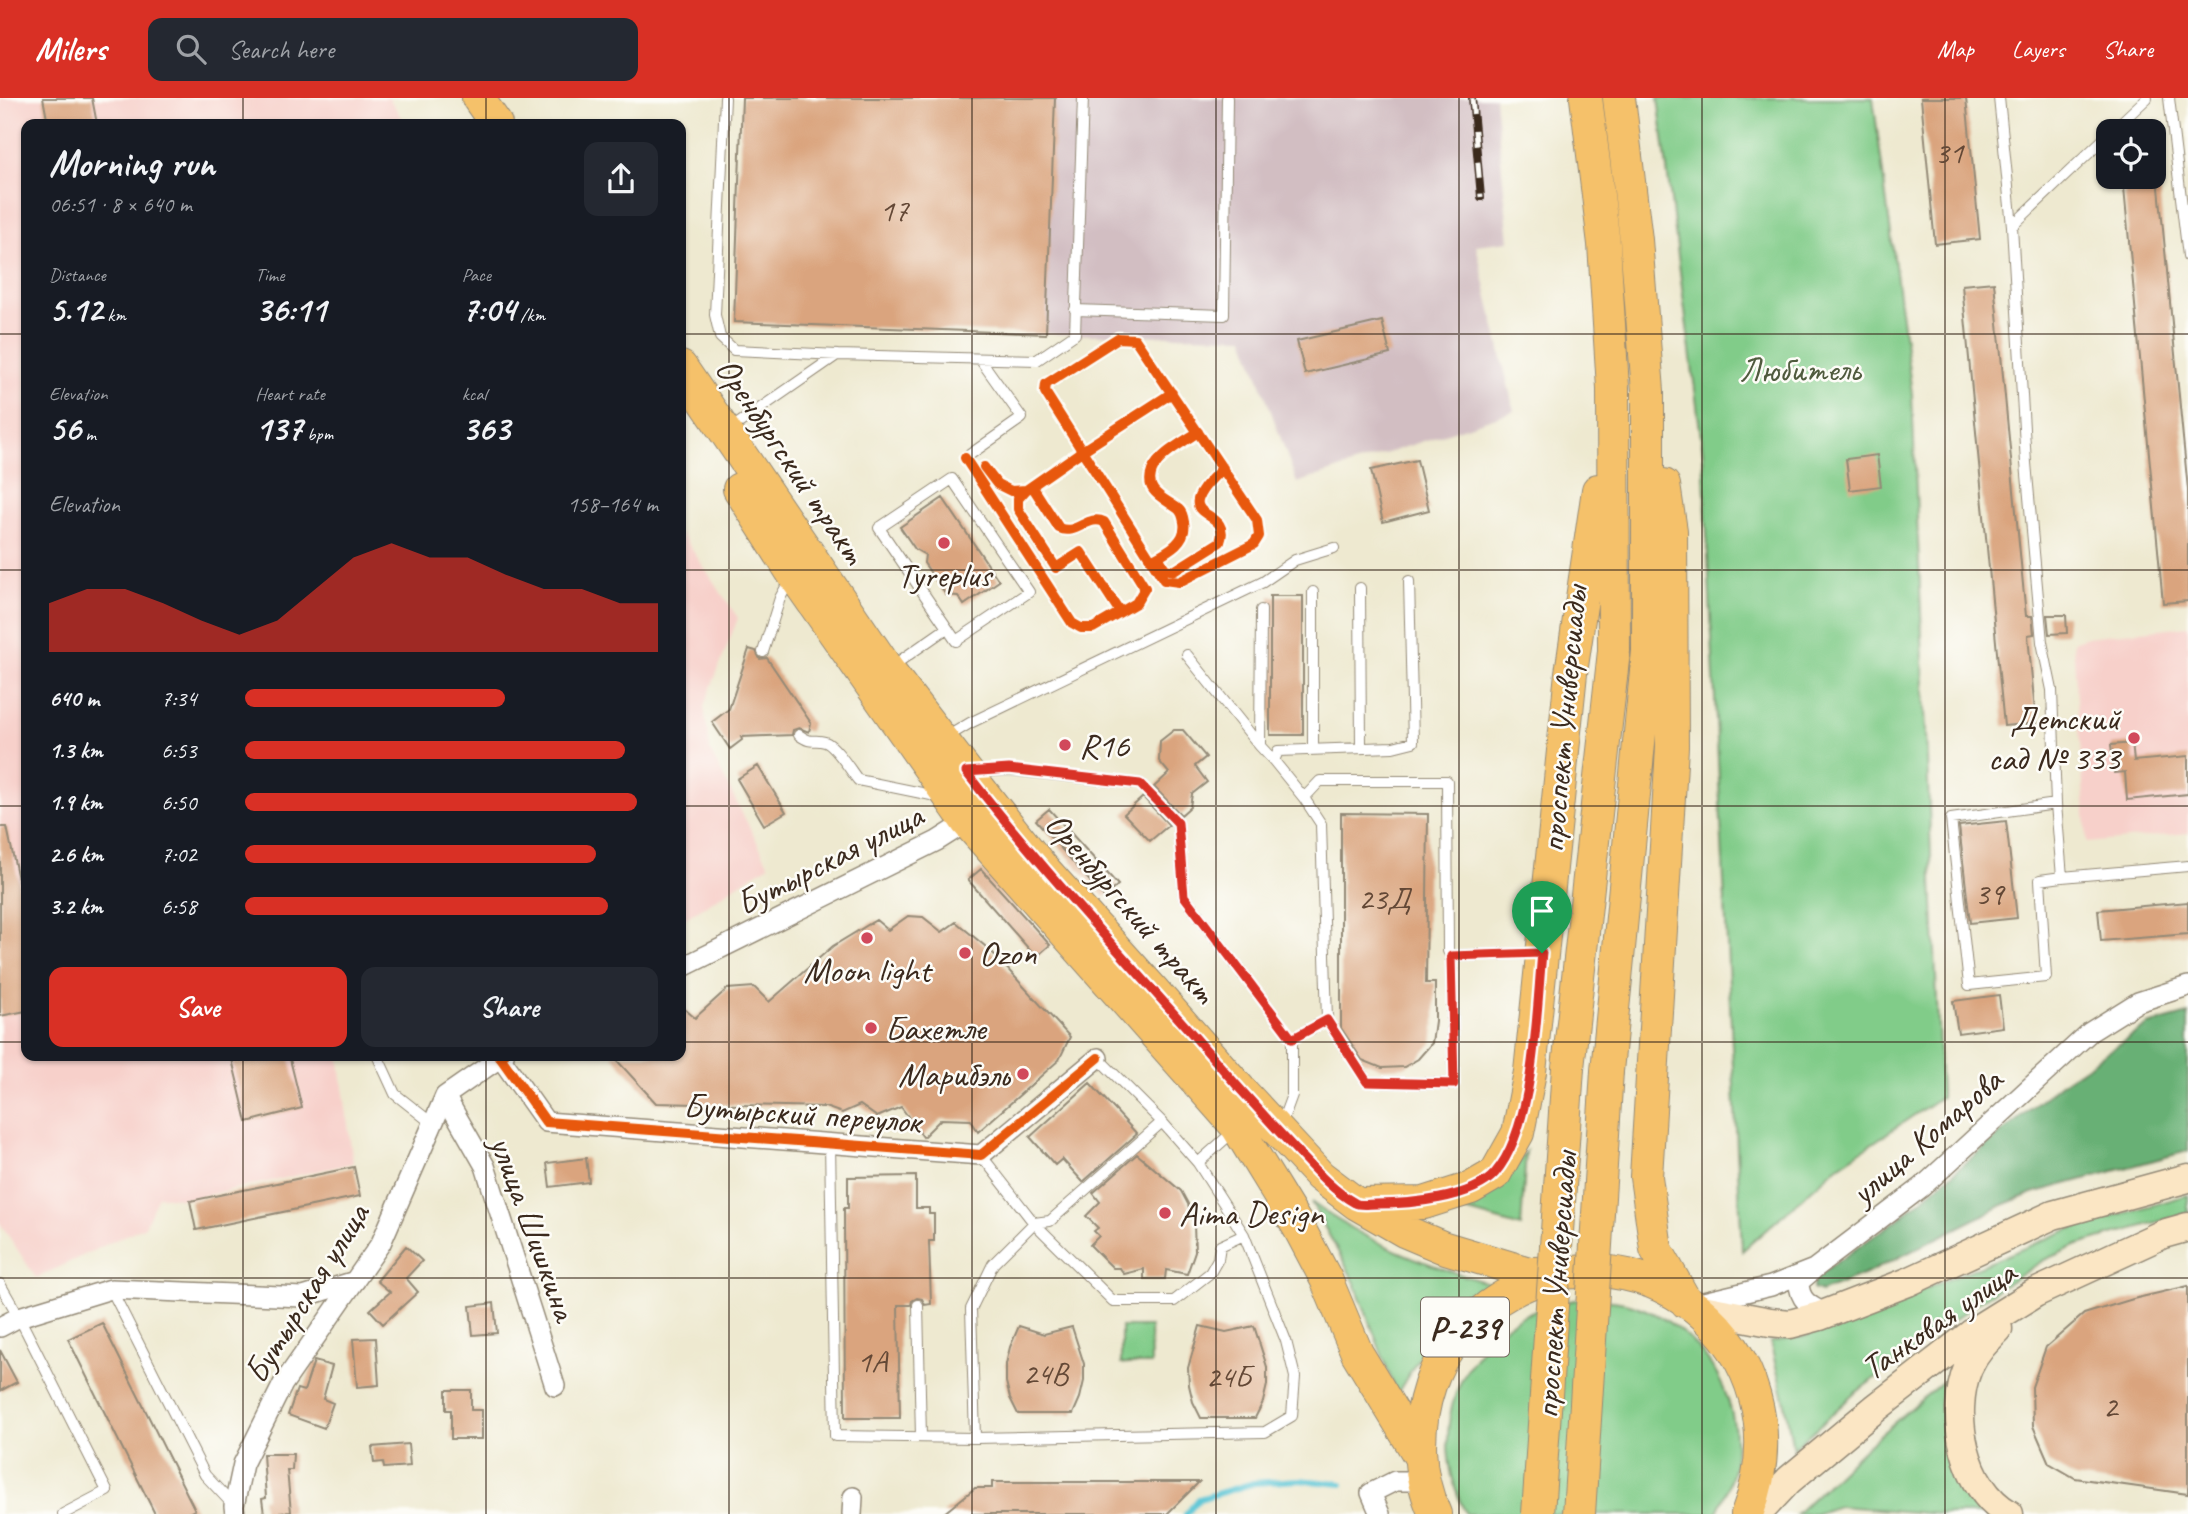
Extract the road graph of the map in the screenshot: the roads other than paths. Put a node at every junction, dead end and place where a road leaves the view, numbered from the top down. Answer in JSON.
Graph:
{"nodes":[{"id":1,"x":478,"y":98,"type":"edge"},
{"id":2,"x":499,"y":98,"type":"edge"},
{"id":3,"x":725,"y":98,"type":"edge"},
{"id":4,"x":1083,"y":98,"type":"edge"},
{"id":5,"x":1227,"y":98,"type":"edge"},
{"id":6,"x":1586,"y":98,"type":"edge"},
{"id":7,"x":1619,"y":98,"type":"edge"},
{"id":8,"x":1999,"y":98,"type":"edge"},
{"id":9,"x":2147,"y":98,"type":"edge"},
{"id":10,"x":2169,"y":98,"type":"edge"},
{"id":11,"x":493,"y":119,"type":"edge"},
{"id":12,"x":513,"y":119,"type":"edge"},
{"id":13,"x":2125,"y":119,"type":"edge"},
{"id":14,"x":2096,"y":146,"type":"edge"},
{"id":15,"x":2012,"y":226,"type":"junction"},
{"id":16,"x":2188,"y":256,"type":"edge"},
{"id":17,"x":1076,"y":310,"type":"junction"},
{"id":18,"x":838,"y":355,"type":"junction"},
{"id":19,"x":980,"y":359,"type":"junction"},
{"id":20,"x":686,"y":374,"type":"edge"},
{"id":21,"x":1613,"y":388,"type":"junction"},
{"id":22,"x":1648,"y":391,"type":"junction"},
{"id":23,"x":686,"y":409,"type":"edge"},
{"id":24,"x":725,"y":432,"type":"junction"},
{"id":25,"x":965,"y":458,"type":"dead end"},
{"id":26,"x":1334,"y":548,"type":"dead end"},
{"id":27,"x":793,"y":574,"type":"junction"},
{"id":28,"x":1409,"y":582,"type":"dead end"},
{"id":29,"x":1360,"y":588,"type":"dead end"},
{"id":30,"x":1313,"y":592,"type":"dead end"},
{"id":31,"x":1261,"y":610,"type":"dead end"},
{"id":32,"x":947,"y":628,"type":"junction"},
{"id":33,"x":763,"y":653,"type":"dead end"},
{"id":34,"x":1187,"y":655,"type":"dead end"},
{"id":35,"x":888,"y":670,"type":"junction"},
{"id":36,"x":799,"y":735,"type":"dead end"},
{"id":37,"x":942,"y":740,"type":"junction"},
{"id":38,"x":1261,"y":746,"type":"junction"},
{"id":39,"x":1360,"y":747,"type":"junction"},
{"id":40,"x":1313,"y":749,"type":"junction"},
{"id":41,"x":1274,"y":761,"type":"junction"},
{"id":42,"x":962,"y":798,"type":"junction"},
{"id":43,"x":1304,"y":798,"type":"junction"},
{"id":44,"x":2056,"y":804,"type":"junction"},
{"id":45,"x":2188,"y":866,"type":"edge"},
{"id":46,"x":2062,"y":877,"type":"junction"},
{"id":47,"x":1542,"y":953,"type":"junction"},
{"id":48,"x":1451,"y":956,"type":"junction"},
{"id":49,"x":686,"y":966,"type":"edge"},
{"id":50,"x":2188,"y":986,"type":"edge"},
{"id":51,"x":1327,"y":1020,"type":"junction"},
{"id":52,"x":1292,"y":1039,"type":"junction"},
{"id":53,"x":1098,"y":1058,"type":"joint"},
{"id":54,"x":380,"y":1061,"type":"edge"},
{"id":55,"x":495,"y":1061,"type":"edge"},
{"id":56,"x":505,"y":1061,"type":"edge"},
{"id":57,"x":445,"y":1096,"type":"junction"},
{"id":58,"x":1162,"y":1122,"type":"junction"},
{"id":59,"x":433,"y":1124,"type":"junction"},
{"id":60,"x":1237,"y":1127,"type":"junction"},
{"id":61,"x":1278,"y":1132,"type":"junction"},
{"id":62,"x":830,"y":1143,"type":"junction"},
{"id":63,"x":981,"y":1155,"type":"junction"},
{"id":64,"x":1198,"y":1163,"type":"junction"},
{"id":65,"x":2188,"y":1178,"type":"edge"},
{"id":66,"x":1357,"y":1204,"type":"junction"},
{"id":67,"x":1034,"y":1223,"type":"junction"},
{"id":68,"x":2188,"y":1227,"type":"edge"},
{"id":69,"x":1244,"y":1235,"type":"junction"},
{"id":70,"x":1814,"y":1269,"type":"junction"},
{"id":71,"x":1591,"y":1272,"type":"junction"},
{"id":72,"x":355,"y":1281,"type":"junction"},
{"id":73,"x":0,"y":1284,"type":"edge"},
{"id":74,"x":111,"y":1289,"type":"junction"},
{"id":75,"x":2035,"y":1293,"type":"junction"},
{"id":76,"x":918,"y":1305,"type":"dead end"},
{"id":77,"x":1692,"y":1305,"type":"junction"},
{"id":78,"x":1826,"y":1314,"type":"junction"},
{"id":79,"x":19,"y":1317,"type":"junction"},
{"id":80,"x":0,"y":1327,"type":"edge"},
{"id":81,"x":555,"y":1386,"type":"dead end"},
{"id":82,"x":921,"y":1437,"type":"junction"},
{"id":83,"x":975,"y":1438,"type":"junction"},
{"id":84,"x":1422,"y":1469,"type":"junction"},
{"id":85,"x":235,"y":1510,"type":"edge"},
{"id":86,"x":63,"y":1514,"type":"edge"},
{"id":87,"x":1380,"y":1514,"type":"edge"},
{"id":88,"x":1435,"y":1514,"type":"edge"},
{"id":89,"x":1538,"y":1514,"type":"edge"},
{"id":90,"x":1579,"y":1514,"type":"edge"},
{"id":91,"x":1746,"y":1514,"type":"edge"},
{"id":92,"x":1757,"y":1514,"type":"edge"},
{"id":93,"x":2010,"y":1514,"type":"edge"}],
"edges":[{"from":1,"to":11,"type":"main road"},
{"from":2,"to":12,"type":"main road"},
{"from":3,"to":18,"type":"lane"},
{"from":4,"to":17,"type":"lane"},
{"from":5,"to":17,"type":"lane"},
{"from":6,"to":21,"type":"main road","name":"проспект Универсиады"},
{"from":7,"to":22,"type":"main road","name":"проспект Универсиады"},
{"from":8,"to":15,"type":"lane"},
{"from":9,"to":13,"type":"lane"},
{"from":10,"to":16,"type":"lane"},
{"from":14,"to":15,"type":"lane"},
{"from":15,"to":44,"type":"lane"},
{"from":17,"to":19,"type":"lane"},
{"from":18,"to":19,"type":"lane"},
{"from":18,"to":24,"type":"lane"},
{"from":19,"to":25,"type":"lane"},
{"from":20,"to":24,"type":"main road","name":"Оренбургский тракт","number":"Р-239"},
{"from":21,"to":47,"type":"main road"},
{"from":21,"to":89,"type":"main road","name":"проспект Универсиады","bridge":true},
{"from":22,"to":77,"type":"main road"},
{"from":22,"to":90,"type":"main road","name":"проспект Универсиады","bridge":true},
{"from":23,"to":27,"type":"main road","name":"Оренбургский тракт","number":"Р-239"},
{"from":24,"to":35,"type":"main road","name":"Оренбургский тракт","number":"Р-239"},
{"from":26,"to":37,"type":"lane"},
{"from":27,"to":33,"type":"lane"},
{"from":27,"to":42,"type":"main road","name":"Оренбургский тракт","number":"Р-239"},
{"from":28,"to":39,"type":"lane"},
{"from":29,"to":39,"type":"lane"},
{"from":30,"to":40,"type":"lane"},
{"from":31,"to":38,"type":"lane"},
{"from":32,"to":32,"type":"lane"},
{"from":32,"to":35,"type":"lane"},
{"from":34,"to":38,"type":"lane"},
{"from":35,"to":37,"type":"main road","name":"Оренбургский тракт","number":"Р-239"},
{"from":36,"to":42,"type":"lane"},
{"from":37,"to":42,"type":"main road","name":"Оренбургский тракт","number":"Р-239"},
{"from":38,"to":41,"type":"lane"},
{"from":39,"to":40,"type":"lane"},
{"from":40,"to":41,"type":"lane"},
{"from":41,"to":43,"type":"lane"},
{"from":42,"to":49,"type":"street","name":"Бутырская улица"},
{"from":42,"to":52,"type":"lane"},
{"from":42,"to":60,"type":"main road","name":"Оренбургский тракт","number":"Р-239"},
{"from":42,"to":61,"type":"main road","name":"Оренбургский тракт","number":"Р-239"},
{"from":43,"to":48,"type":"lane"},
{"from":43,"to":51,"type":"lane"},
{"from":44,"to":46,"type":"lane"},
{"from":44,"to":46,"type":"lane"},
{"from":45,"to":46,"type":"lane"},
{"from":47,"to":48,"type":"lane"},
{"from":47,"to":66,"type":"main road"},
{"from":48,"to":51,"type":"lane"},
{"from":50,"to":70,"type":"street","name":"улица Комарова"},
{"from":51,"to":52,"type":"lane"},
{"from":52,"to":61,"type":"lane"},
{"from":53,"to":58,"type":"lane"},
{"from":53,"to":63,"type":"street"},
{"from":54,"to":59,"type":"lane"},
{"from":55,"to":57,"type":"street"},
{"from":56,"to":62,"type":"street","name":"Бутырский переулок"},
{"from":57,"to":59,"type":"street","name":"Бутырская улица"},
{"from":57,"to":81,"type":"street","name":"улица Шишкина"},
{"from":58,"to":64,"type":"lane"},
{"from":58,"to":67,"type":"lane"},
{"from":59,"to":72,"type":"street","name":"Бутырская улица"},
{"from":60,"to":64,"type":"lane"},
{"from":60,"to":84,"type":"main road","name":"Оренбургский тракт","number":"Р-239"},
{"from":61,"to":66,"type":"main road","name":"Оренбургский тракт","number":"Р-239"},
{"from":62,"to":63,"type":"street","name":"Бутырский переулок"},
{"from":62,"to":82,"type":"lane"},
{"from":63,"to":67,"type":"lane"},
{"from":64,"to":69,"type":"lane"},
{"from":65,"to":78,"type":"main road","name":"Танковая улица"},
{"from":66,"to":71,"type":"main road","name":"Оренбургский тракт","number":"Р-239"},
{"from":67,"to":69,"type":"lane"},
{"from":67,"to":83,"type":"lane"},
{"from":68,"to":75,"type":"main road","name":"Танковая улица"},
{"from":69,"to":83,"type":"lane"},
{"from":70,"to":77,"type":"street","name":"улица Комарова"},
{"from":70,"to":78,"type":"street"},
{"from":71,"to":77,"type":"main road","number":"Р-239"},
{"from":71,"to":84,"type":"main road","number":"Р-239"},
{"from":72,"to":74,"type":"street"},
{"from":72,"to":85,"type":"street","name":"Бутырская улица"},
{"from":73,"to":79,"type":"lane"},
{"from":74,"to":79,"type":"street"},
{"from":74,"to":85,"type":"lane"},
{"from":75,"to":92,"type":"main road","name":"Танковая улица"},
{"from":75,"to":93,"type":"main road"},
{"from":76,"to":82,"type":"lane"},
{"from":77,"to":78,"type":"main road","name":"Танковая улица"},
{"from":77,"to":91,"type":"main road","number":"Р-239"},
{"from":79,"to":80,"type":"street"},
{"from":79,"to":86,"type":"lane"},
{"from":82,"to":83,"type":"lane"},
{"from":84,"to":87,"type":"street"},
{"from":84,"to":88,"type":"main road","number":"Р-239"}]}
